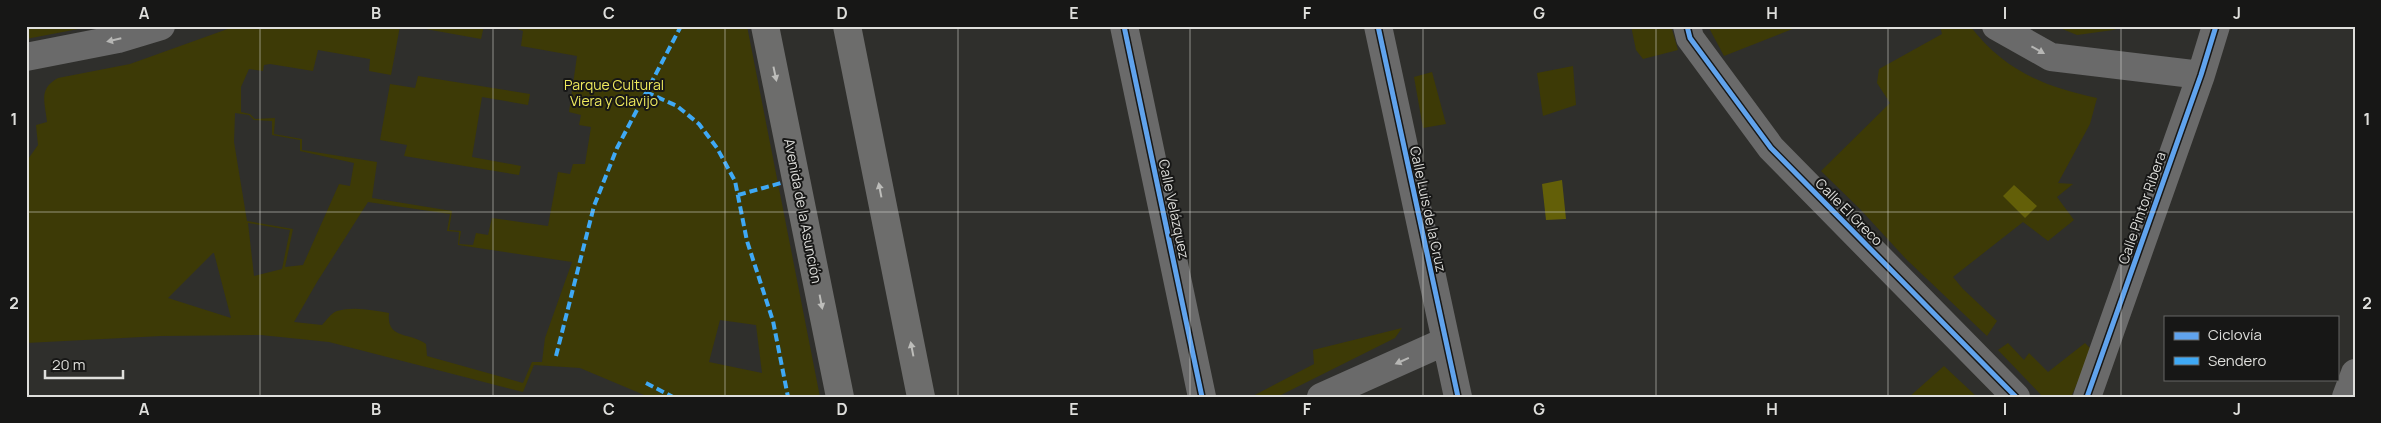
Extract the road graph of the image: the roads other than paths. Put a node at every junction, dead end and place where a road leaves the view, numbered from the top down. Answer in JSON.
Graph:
{"nodes":[{"id":1,"x":161,"y":26,"type":"edge"},
{"id":2,"x":765,"y":26,"type":"edge"},
{"id":3,"x":847,"y":26,"type":"edge"},
{"id":4,"x":1124,"y":26,"type":"edge"},
{"id":5,"x":1378,"y":26,"type":"edge"},
{"id":6,"x":1687,"y":26,"type":"edge"},
{"id":7,"x":1996,"y":26,"type":"edge"},
{"id":8,"x":2216,"y":26,"type":"edge"},
{"id":9,"x":26,"y":57,"type":"edge"},
{"id":10,"x":2201,"y":75,"type":"junction"},
{"id":11,"x":1446,"y":341,"type":"junction"},
{"id":12,"x":2355,"y":374,"type":"edge"},
{"id":13,"x":1462,"y":391,"type":"edge"},
{"id":14,"x":840,"y":397,"type":"edge"},
{"id":15,"x":921,"y":397,"type":"edge"},
{"id":16,"x":1202,"y":397,"type":"edge"},
{"id":17,"x":1321,"y":397,"type":"edge"},
{"id":18,"x":2016,"y":397,"type":"edge"},
{"id":19,"x":2087,"y":397,"type":"edge"},
{"id":20,"x":2346,"y":397,"type":"edge"}],
"edges":[{"from":1,"to":9,"type":"street","one_way":true},
{"from":2,"to":14,"type":"main road","name":"Avenida de la Asunción","one_way":true},
{"from":15,"to":3,"type":"main road","one_way":true},
{"from":4,"to":16,"type":"street","name":"Calle Velázquez"},
{"from":5,"to":11,"type":"street","name":"Calle Luis de la Cruz"},
{"from":6,"to":18,"type":"street","name":"Calle El Greco"},
{"from":7,"to":10,"type":"street","one_way":true},
{"from":8,"to":10,"type":"street","name":"Calle Pintor Ribera"},
{"from":10,"to":19,"type":"street","name":"Calle Pintor Ribera"},
{"from":11,"to":13,"type":"street","name":"Calle Luis de la Cruz"},
{"from":11,"to":17,"type":"street","one_way":true},
{"from":12,"to":20,"type":"street"}]}
